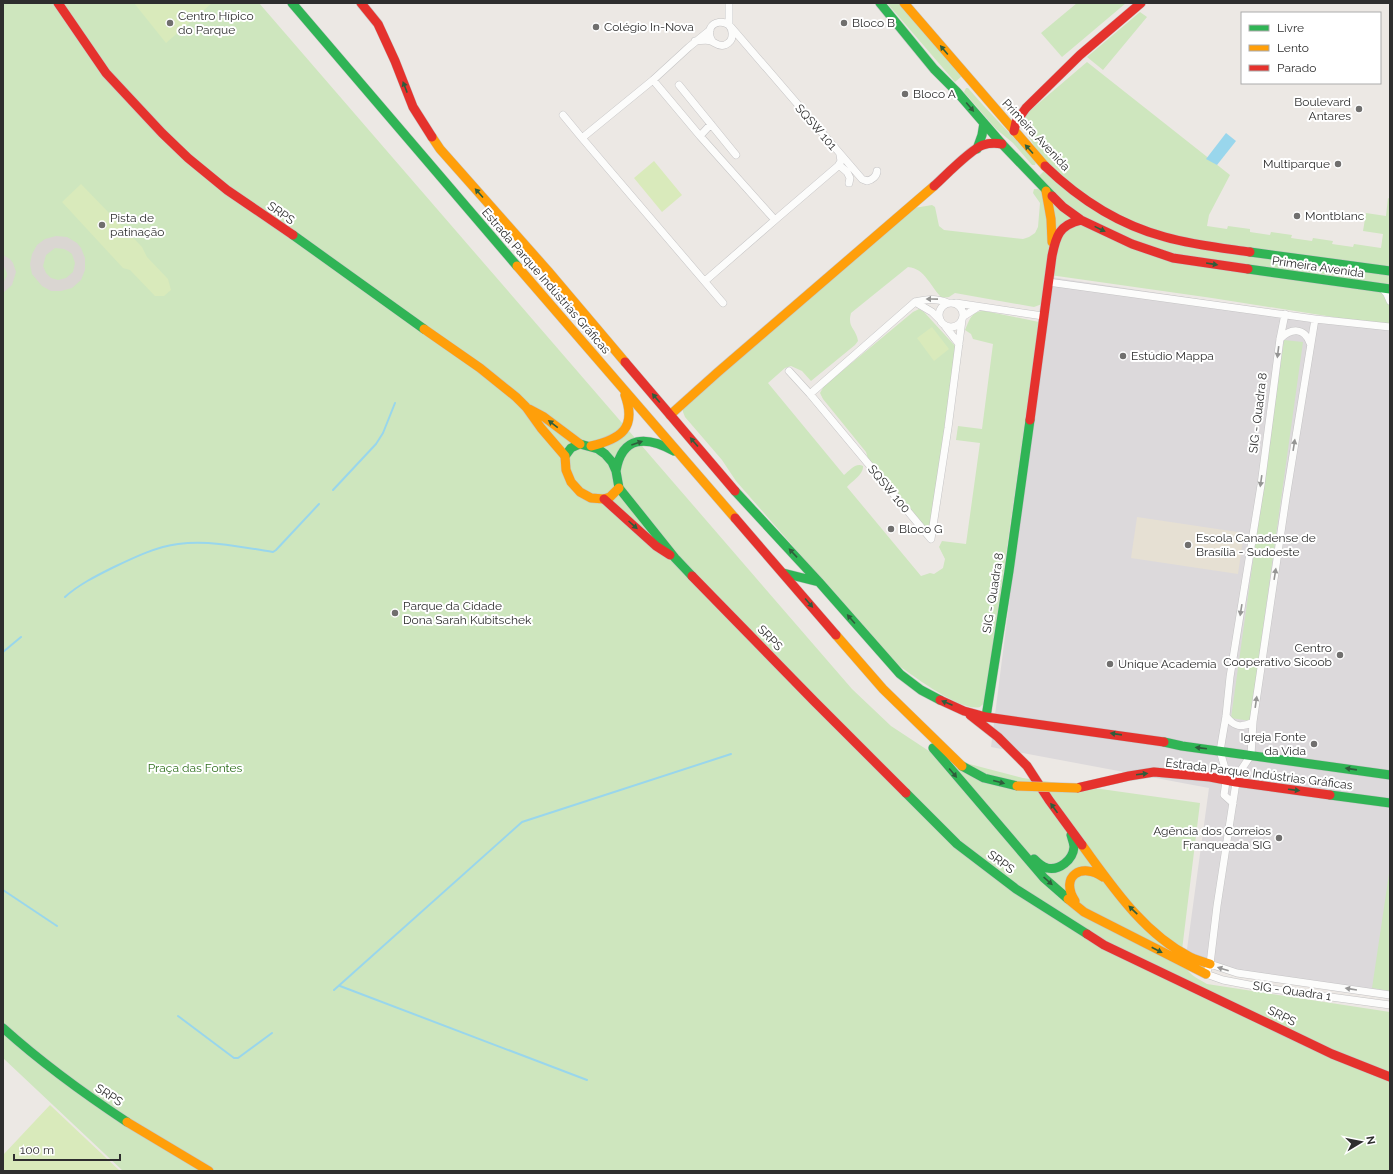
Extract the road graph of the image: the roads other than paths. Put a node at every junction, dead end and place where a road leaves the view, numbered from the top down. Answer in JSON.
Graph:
{"nodes":[{"id":1,"x":58,"y":3,"type":"edge"},
{"id":2,"x":292,"y":3,"type":"edge"},
{"id":3,"x":362,"y":3,"type":"edge"},
{"id":4,"x":880,"y":3,"type":"edge"},
{"id":5,"x":904,"y":3,"type":"edge"},
{"id":6,"x":1141,"y":3,"type":"edge"},
{"id":7,"x":729,"y":5,"type":"edge"},
{"id":8,"x":719,"y":22,"type":"junction"},
{"id":9,"x":730,"y":26,"type":"junction"},
{"id":10,"x":710,"y":30,"type":"junction"},
{"id":11,"x":712,"y":41,"type":"junction"},
{"id":12,"x":695,"y":42,"type":"junction"},
{"id":13,"x":730,"y":42,"type":"junction"},
{"id":14,"x":745,"y":44,"type":"junction"},
{"id":15,"x":653,"y":80,"type":"junction"},
{"id":16,"x":972,"y":82,"type":"junction"},
{"id":17,"x":679,"y":85,"type":"dead end"},
{"id":18,"x":957,"y":92,"type":"junction"},
{"id":19,"x":1026,"y":108,"type":"junction"},
{"id":20,"x":998,"y":113,"type":"junction"},
{"id":21,"x":563,"y":115,"type":"dead end"},
{"id":22,"x":984,"y":123,"type":"junction"},
{"id":23,"x":711,"y":124,"type":"junction"},
{"id":24,"x":1014,"y":131,"type":"junction"},
{"id":25,"x":700,"y":136,"type":"junction"},
{"id":26,"x":582,"y":138,"type":"junction"},
{"id":27,"x":1002,"y":144,"type":"junction"},
{"id":28,"x":977,"y":149,"type":"junction"},
{"id":29,"x":736,"y":155,"type":"dead end"},
{"id":30,"x":840,"y":155,"type":"junction"},
{"id":31,"x":1039,"y":160,"type":"junction"},
{"id":32,"x":839,"y":165,"type":"junction"},
{"id":33,"x":1027,"y":169,"type":"junction"},
{"id":34,"x":878,"y":171,"type":"dead end"},
{"id":35,"x":849,"y":183,"type":"dead end"},
{"id":36,"x":1046,"y":191,"type":"junction"},
{"id":37,"x":775,"y":220,"type":"junction"},
{"id":38,"x":1081,"y":220,"type":"junction"},
{"id":39,"x":1052,"y":256,"type":"junction"},
{"id":40,"x":1348,"y":265,"type":"junction"},
{"id":41,"x":1390,"y":271,"type":"edge"},
{"id":42,"x":705,"y":281,"type":"junction"},
{"id":43,"x":1048,"y":282,"type":"junction"},
{"id":44,"x":1344,"y":283,"type":"junction"},
{"id":45,"x":1386,"y":288,"type":"edge"},
{"id":46,"x":1390,"y":301,"type":"edge"},
{"id":47,"x":915,"y":302,"type":"junction"},
{"id":48,"x":723,"y":303,"type":"dead end"},
{"id":49,"x":948,"y":303,"type":"junction"},
{"id":50,"x":956,"y":303,"type":"junction"},
{"id":51,"x":978,"y":307,"type":"junction"},
{"id":52,"x":1285,"y":314,"type":"junction"},
{"id":53,"x":1043,"y":316,"type":"junction"},
{"id":54,"x":963,"y":318,"type":"junction"},
{"id":55,"x":939,"y":319,"type":"junction"},
{"id":56,"x":1315,"y":319,"type":"junction"},
{"id":57,"x":944,"y":326,"type":"junction"},
{"id":58,"x":1390,"y":327,"type":"edge"},
{"id":59,"x":1280,"y":339,"type":"junction"},
{"id":60,"x":1310,"y":343,"type":"junction"},
{"id":61,"x":959,"y":344,"type":"junction"},
{"id":62,"x":789,"y":371,"type":"dead end"},
{"id":63,"x":618,"y":382,"type":"junction"},
{"id":64,"x":810,"y":394,"type":"junction"},
{"id":65,"x":526,"y":406,"type":"junction"},
{"id":66,"x":670,"y":415,"type":"junction"},
{"id":67,"x":580,"y":444,"type":"junction"},
{"id":68,"x":591,"y":446,"type":"junction"},
{"id":69,"x":565,"y":456,"type":"junction"},
{"id":70,"x":684,"y":459,"type":"junction"},
{"id":71,"x":616,"y":471,"type":"junction"},
{"id":72,"x":619,"y":488,"type":"junction"},
{"id":73,"x":604,"y":499,"type":"junction"},
{"id":74,"x":675,"y":558,"type":"junction"},
{"id":75,"x":783,"y":573,"type":"junction"},
{"id":76,"x":819,"y":582,"type":"junction"},
{"id":77,"x":883,"y":689,"type":"junction"},
{"id":78,"x":964,"y":711,"type":"junction"},
{"id":79,"x":1226,"y":716,"type":"junction"},
{"id":80,"x":986,"y":717,"type":"junction"},
{"id":81,"x":1253,"y":722,"type":"junction"},
{"id":82,"x":1220,"y":751,"type":"junction"},
{"id":83,"x":1251,"y":755,"type":"junction"},
{"id":84,"x":1390,"y":775,"type":"edge"},
{"id":85,"x":1236,"y":779,"type":"junction"},
{"id":86,"x":1226,"y":780,"type":"junction"},
{"id":87,"x":1233,"y":803,"type":"junction"},
{"id":88,"x":1390,"y":803,"type":"edge"},
{"id":89,"x":1069,"y":828,"type":"junction"},
{"id":90,"x":1011,"y":838,"type":"junction"},
{"id":91,"x":1106,"y":878,"type":"junction"},
{"id":92,"x":1084,"y":912,"type":"junction"},
{"id":93,"x":1210,"y":964,"type":"junction"},
{"id":94,"x":1206,"y":974,"type":"junction"},
{"id":95,"x":1390,"y":995,"type":"edge"},
{"id":96,"x":1390,"y":1005,"type":"edge"},
{"id":97,"x":3,"y":1028,"type":"edge"},
{"id":98,"x":1390,"y":1077,"type":"edge"},
{"id":99,"x":209,"y":1171,"type":"edge"}],
"edges":[{"from":1,"to":65,"type":"main road","name":"SRPS"},
{"from":2,"to":63,"type":"main road","name":"Estrada Parque Indústrias Gráficas"},
{"from":66,"to":3,"type":"main road","name":"Estrada Parque Indústrias Gráficas","one_way":true},
{"from":4,"to":18,"type":"main road"},
{"from":16,"to":5,"type":"main road","name":"Primeira Avenida","one_way":true},
{"from":6,"to":19,"type":"main road"},
{"from":7,"to":8,"type":"street"},
{"from":7,"to":9,"type":"street"},
{"from":8,"to":9,"type":"street"},
{"from":8,"to":10,"type":"street"},
{"from":9,"to":13,"type":"street"},
{"from":9,"to":14,"type":"street","name":"SQSW 101"},
{"from":10,"to":11,"type":"street"},
{"from":10,"to":12,"type":"street"},
{"from":11,"to":12,"type":"street"},
{"from":11,"to":13,"type":"street"},
{"from":12,"to":15,"type":"street"},
{"from":13,"to":14,"type":"street"},
{"from":14,"to":30,"type":"street","name":"SQSW 101"},
{"from":15,"to":25,"type":"street"},
{"from":15,"to":26,"type":"street"},
{"from":16,"to":18,"type":"main road"},
{"from":16,"to":20,"type":"main road","name":"Primeira Avenida"},
{"from":17,"to":23,"type":"street"},
{"from":18,"to":22,"type":"main road","one_way":true},
{"from":19,"to":20,"type":"main road"},
{"from":19,"to":24,"type":"main road"},
{"from":20,"to":24,"type":"main road","name":"Primeira Avenida"},
{"from":21,"to":26,"type":"street"},
{"from":22,"to":27,"type":"main road"},
{"from":22,"to":28,"type":"main road"},
{"from":23,"to":25,"type":"street"},
{"from":23,"to":29,"type":"street"},
{"from":31,"to":24,"type":"main road","name":"Primeira Avenida","one_way":true},
{"from":25,"to":37,"type":"street"},
{"from":26,"to":42,"type":"street"},
{"from":27,"to":28,"type":"main road"},
{"from":27,"to":33,"type":"main road","name":"Primeira Avenida"},
{"from":28,"to":66,"type":"main road"},
{"from":30,"to":32,"type":"street","name":"SQSW 101"},
{"from":30,"to":34,"type":"street"},
{"from":31,"to":33,"type":"main road"},
{"from":31,"to":40,"type":"main road","name":"Primeira Avenida"},
{"from":32,"to":35,"type":"street"},
{"from":32,"to":37,"type":"street","name":"SQSW 101"},
{"from":33,"to":36,"type":"main road","name":"Primeira Avenida"},
{"from":36,"to":38,"type":"main road","name":"Primeira Avenida"},
{"from":36,"to":39,"type":"main road","name":"SIG - Quadra 8"},
{"from":37,"to":42,"type":"street","name":"SQSW 101"},
{"from":38,"to":39,"type":"main road","name":"SIG - Quadra 8"},
{"from":38,"to":44,"type":"main road","name":"Primeira Avenida","one_way":true},
{"from":39,"to":43,"type":"main road","name":"SIG - Quadra 8"},
{"from":40,"to":41,"type":"main road","name":"Primeira Avenida"},
{"from":40,"to":44,"type":"main road"},
{"from":42,"to":48,"type":"street"},
{"from":43,"to":52,"type":"street"},
{"from":43,"to":53,"type":"main road","name":"SIG - Quadra 8"},
{"from":44,"to":45,"type":"main road","name":"Primeira Avenida"},
{"from":45,"to":46,"type":"street"},
{"from":49,"to":47,"type":"street","one_way":true},
{"from":47,"to":55,"type":"street"},
{"from":47,"to":64,"type":"street"},
{"from":49,"to":50,"type":"street"},
{"from":49,"to":55,"type":"street"},
{"from":50,"to":51,"type":"street"},
{"from":50,"to":54,"type":"street"},
{"from":51,"to":53,"type":"street"},
{"from":51,"to":54,"type":"street"},
{"from":52,"to":56,"type":"street"},
{"from":52,"to":59,"type":"street","name":"SIG - Quadra 8"},
{"from":53,"to":80,"type":"main road","name":"SIG - Quadra 8"},
{"from":54,"to":57,"type":"street"},
{"from":54,"to":61,"type":"street","name":"SQSW 100"},
{"from":55,"to":57,"type":"street"},
{"from":56,"to":58,"type":"street"},
{"from":56,"to":60,"type":"street"},
{"from":57,"to":61,"type":"street"},
{"from":59,"to":60,"type":"street"},
{"from":59,"to":79,"type":"street","name":"SIG - Quadra 8","one_way":true},
{"from":81,"to":60,"type":"street","one_way":true},
{"from":61,"to":64,"type":"street","name":"SQSW 100"},
{"from":62,"to":64,"type":"street"},
{"from":63,"to":68,"type":"main road"},
{"from":63,"to":70,"type":"main road","name":"Estrada Parque Indústrias Gráficas"},
{"from":67,"to":65,"type":"main road","name":"SRPS","one_way":true},
{"from":65,"to":69,"type":"main road","name":"SRPS"},
{"from":76,"to":66,"type":"main road","name":"Estrada Parque Indústrias Gráficas","one_way":true},
{"from":67,"to":68,"type":"main road","name":"SRPS"},
{"from":67,"to":69,"type":"main road"},
{"from":68,"to":71,"type":"main road","name":"SRPS"},
{"from":69,"to":73,"type":"main road"},
{"from":71,"to":70,"type":"main road","one_way":true},
{"from":70,"to":75,"type":"main road","name":"Estrada Parque Indústrias Gráficas"},
{"from":71,"to":72,"type":"main road","name":"SRPS"},
{"from":72,"to":73,"type":"main road"},
{"from":72,"to":74,"type":"main road","name":"SRPS"},
{"from":73,"to":74,"type":"main road","name":"SRPS","one_way":true},
{"from":74,"to":98,"type":"main road","name":"SRPS"},
{"from":75,"to":76,"type":"main road"},
{"from":75,"to":77,"type":"main road","name":"Estrada Parque Indústrias Gráficas","one_way":true},
{"from":78,"to":76,"type":"main road","name":"Estrada Parque Indústrias Gráficas","one_way":true},
{"from":77,"to":86,"type":"main road","name":"Estrada Parque Indústrias Gráficas","one_way":true,"bridge":true},
{"from":77,"to":90,"type":"main road","one_way":true},
{"from":78,"to":80,"type":"main road","name":"Estrada Parque Indústrias Gráficas"},
{"from":89,"to":78,"type":"main road","one_way":true},
{"from":79,"to":81,"type":"street"},
{"from":79,"to":82,"type":"street","name":"SIG - Quadra 8"},
{"from":82,"to":80,"type":"main road","name":"Estrada Parque Indústrias Gráficas","one_way":true},
{"from":81,"to":83,"type":"street"},
{"from":82,"to":83,"type":"main road","name":"Estrada Parque Indústrias Gráficas"},
{"from":82,"to":86,"type":"street"},
{"from":84,"to":83,"type":"main road","name":"Estrada Parque Indústrias Gráficas","one_way":true},
{"from":83,"to":85,"type":"street"},
{"from":85,"to":86,"type":"main road","name":"Estrada Parque Indústrias Gráficas"},
{"from":85,"to":87,"type":"street"},
{"from":85,"to":88,"type":"main road","name":"Estrada Parque Indústrias Gráficas","one_way":true},
{"from":86,"to":87,"type":"street"},
{"from":87,"to":93,"type":"street"},
{"from":89,"to":90,"type":"main road"},
{"from":89,"to":91,"type":"main road"},
{"from":90,"to":92,"type":"main road","one_way":true},
{"from":91,"to":92,"type":"main road"},
{"from":93,"to":91,"type":"main road","one_way":true},
{"from":92,"to":94,"type":"main road","one_way":true},
{"from":93,"to":94,"type":"street"},
{"from":95,"to":93,"type":"street","name":"SIG - Quadra 1","one_way":true},
{"from":94,"to":96,"type":"street","name":"SIG - Quadra 1"},
{"from":97,"to":99,"type":"main road","name":"SRPS"}]}
